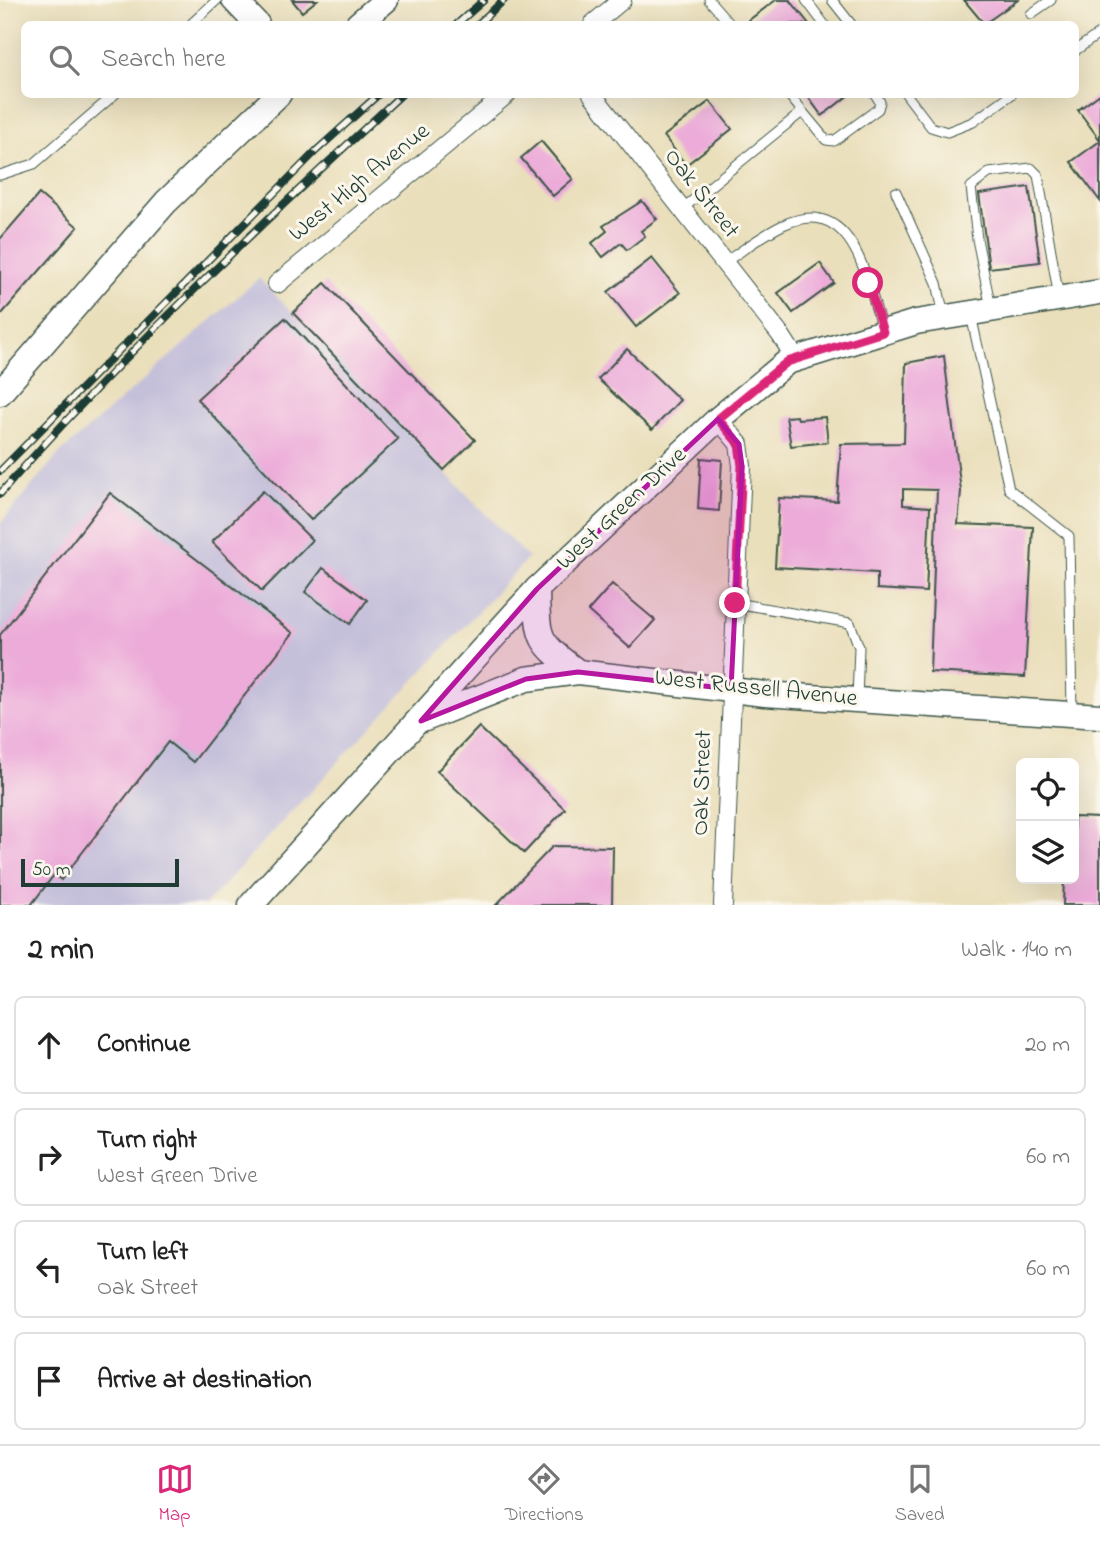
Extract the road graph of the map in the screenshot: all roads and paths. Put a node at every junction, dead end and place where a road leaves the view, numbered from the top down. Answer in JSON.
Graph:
{"nodes":[{"id":1,"x":217,"y":0,"type":"edge"},
{"id":2,"x":234,"y":0,"type":"edge"},
{"id":3,"x":386,"y":0,"type":"edge"},
{"id":4,"x":622,"y":0,"type":"edge"},
{"id":5,"x":709,"y":0,"type":"edge"},
{"id":6,"x":806,"y":0,"type":"edge"},
{"id":7,"x":1051,"y":0,"type":"edge"},
{"id":8,"x":835,"y":4,"type":"edge"},
{"id":9,"x":1031,"y":14,"type":"dead end"},
{"id":10,"x":194,"y":21,"type":"edge"},
{"id":11,"x":254,"y":21,"type":"edge"},
{"id":12,"x":362,"y":21,"type":"edge"},
{"id":13,"x":597,"y":21,"type":"edge"},
{"id":14,"x":727,"y":21,"type":"edge"},
{"id":15,"x":822,"y":21,"type":"edge"},
{"id":16,"x":849,"y":21,"type":"edge"},
{"id":17,"x":1100,"y":33,"type":"edge"},
{"id":18,"x":1079,"y":48,"type":"edge"},
{"id":19,"x":110,"y":98,"type":"edge"},
{"id":20,"x":274,"y":98,"type":"edge"},
{"id":21,"x":503,"y":98,"type":"edge"},
{"id":22,"x":595,"y":98,"type":"edge"},
{"id":23,"x":791,"y":98,"type":"edge"},
{"id":24,"x":877,"y":98,"type":"edge"},
{"id":25,"x":909,"y":98,"type":"edge"},
{"id":26,"x":1006,"y":98,"type":"edge"},
{"id":27,"x":802,"y":112,"type":"junction"},
{"id":28,"x":0,"y":176,"type":"edge"},
{"id":29,"x":896,"y":192,"type":"dead end"},
{"id":30,"x":682,"y":209,"type":"junction"},
{"id":31,"x":724,"y":263,"type":"junction"},
{"id":32,"x":277,"y":284,"type":"dead end"},
{"id":33,"x":1100,"y":292,"type":"edge"},
{"id":34,"x":1060,"y":299,"type":"junction"},
{"id":35,"x":981,"y":312,"type":"junction"},
{"id":36,"x":944,"y":318,"type":"junction"},
{"id":37,"x":883,"y":332,"type":"junction"},
{"id":38,"x":796,"y":359,"type":"junction"},
{"id":39,"x":0,"y":393,"type":"edge"},
{"id":40,"x":718,"y":419,"type":"junction"},
{"id":41,"x":537,"y":589,"type":"junction"},
{"id":42,"x":735,"y":603,"type":"junction"},
{"id":43,"x":578,"y":671,"type":"junction"},
{"id":44,"x":731,"y":689,"type":"junction"},
{"id":45,"x":857,"y":699,"type":"junction"},
{"id":46,"x":1072,"y":715,"type":"junction"},
{"id":47,"x":1100,"y":716,"type":"edge"},
{"id":48,"x":421,"y":721,"type":"junction"},
{"id":49,"x":251,"y":905,"type":"edge"},
{"id":50,"x":723,"y":905,"type":"edge"}],
"edges":[{"from":1,"to":10,"type":"lane"},
{"from":2,"to":11,"type":"main road"},
{"from":3,"to":12,"type":"main road"},
{"from":4,"to":13,"type":"street"},
{"from":5,"to":14,"type":"lane"},
{"from":6,"to":15,"type":"lane"},
{"from":7,"to":9,"type":"lane"},
{"from":8,"to":16,"type":"lane"},
{"from":17,"to":18,"type":"lane"},
{"from":19,"to":28,"type":"lane"},
{"from":20,"to":39,"type":"main road"},
{"from":21,"to":32,"type":"street","name":"West High Avenue"},
{"from":22,"to":30,"type":"street","name":"Oak Street"},
{"from":23,"to":27,"type":"lane"},
{"from":24,"to":27,"type":"lane"},
{"from":25,"to":26,"type":"lane"},
{"from":27,"to":30,"type":"lane"},
{"from":29,"to":36,"type":"lane"},
{"from":30,"to":31,"type":"street","name":"Oak Street"},
{"from":31,"to":37,"type":"lane"},
{"from":31,"to":38,"type":"street","name":"Oak Street"},
{"from":33,"to":34,"type":"main road","name":"West Green Drive"},
{"from":34,"to":35,"type":"main road","name":"West Green Drive"},
{"from":34,"to":35,"type":"lane"},
{"from":35,"to":36,"type":"main road","name":"West Green Drive"},
{"from":35,"to":46,"type":"lane"},
{"from":36,"to":37,"type":"main road","name":"West Green Drive"},
{"from":37,"to":38,"type":"main road","name":"West Green Drive"},
{"from":38,"to":40,"type":"main road","name":"West Green Drive"},
{"from":40,"to":41,"type":"main road","name":"West Green Drive"},
{"from":40,"to":42,"type":"street","name":"Oak Street"},
{"from":41,"to":43,"type":"main road"},
{"from":41,"to":48,"type":"main road","name":"West Green Drive"},
{"from":42,"to":44,"type":"street","name":"Oak Street"},
{"from":42,"to":45,"type":"lane"},
{"from":43,"to":44,"type":"main road","name":"West Russell Avenue"},
{"from":43,"to":48,"type":"main road","name":"West Russell Avenue"},
{"from":44,"to":45,"type":"main road","name":"West Russell Avenue"},
{"from":44,"to":50,"type":"street","name":"Oak Street"},
{"from":45,"to":46,"type":"main road","name":"West Russell Avenue"},
{"from":46,"to":47,"type":"main road","name":"West Russell Avenue"},
{"from":48,"to":49,"type":"main road","name":"West Green Drive"}]}
